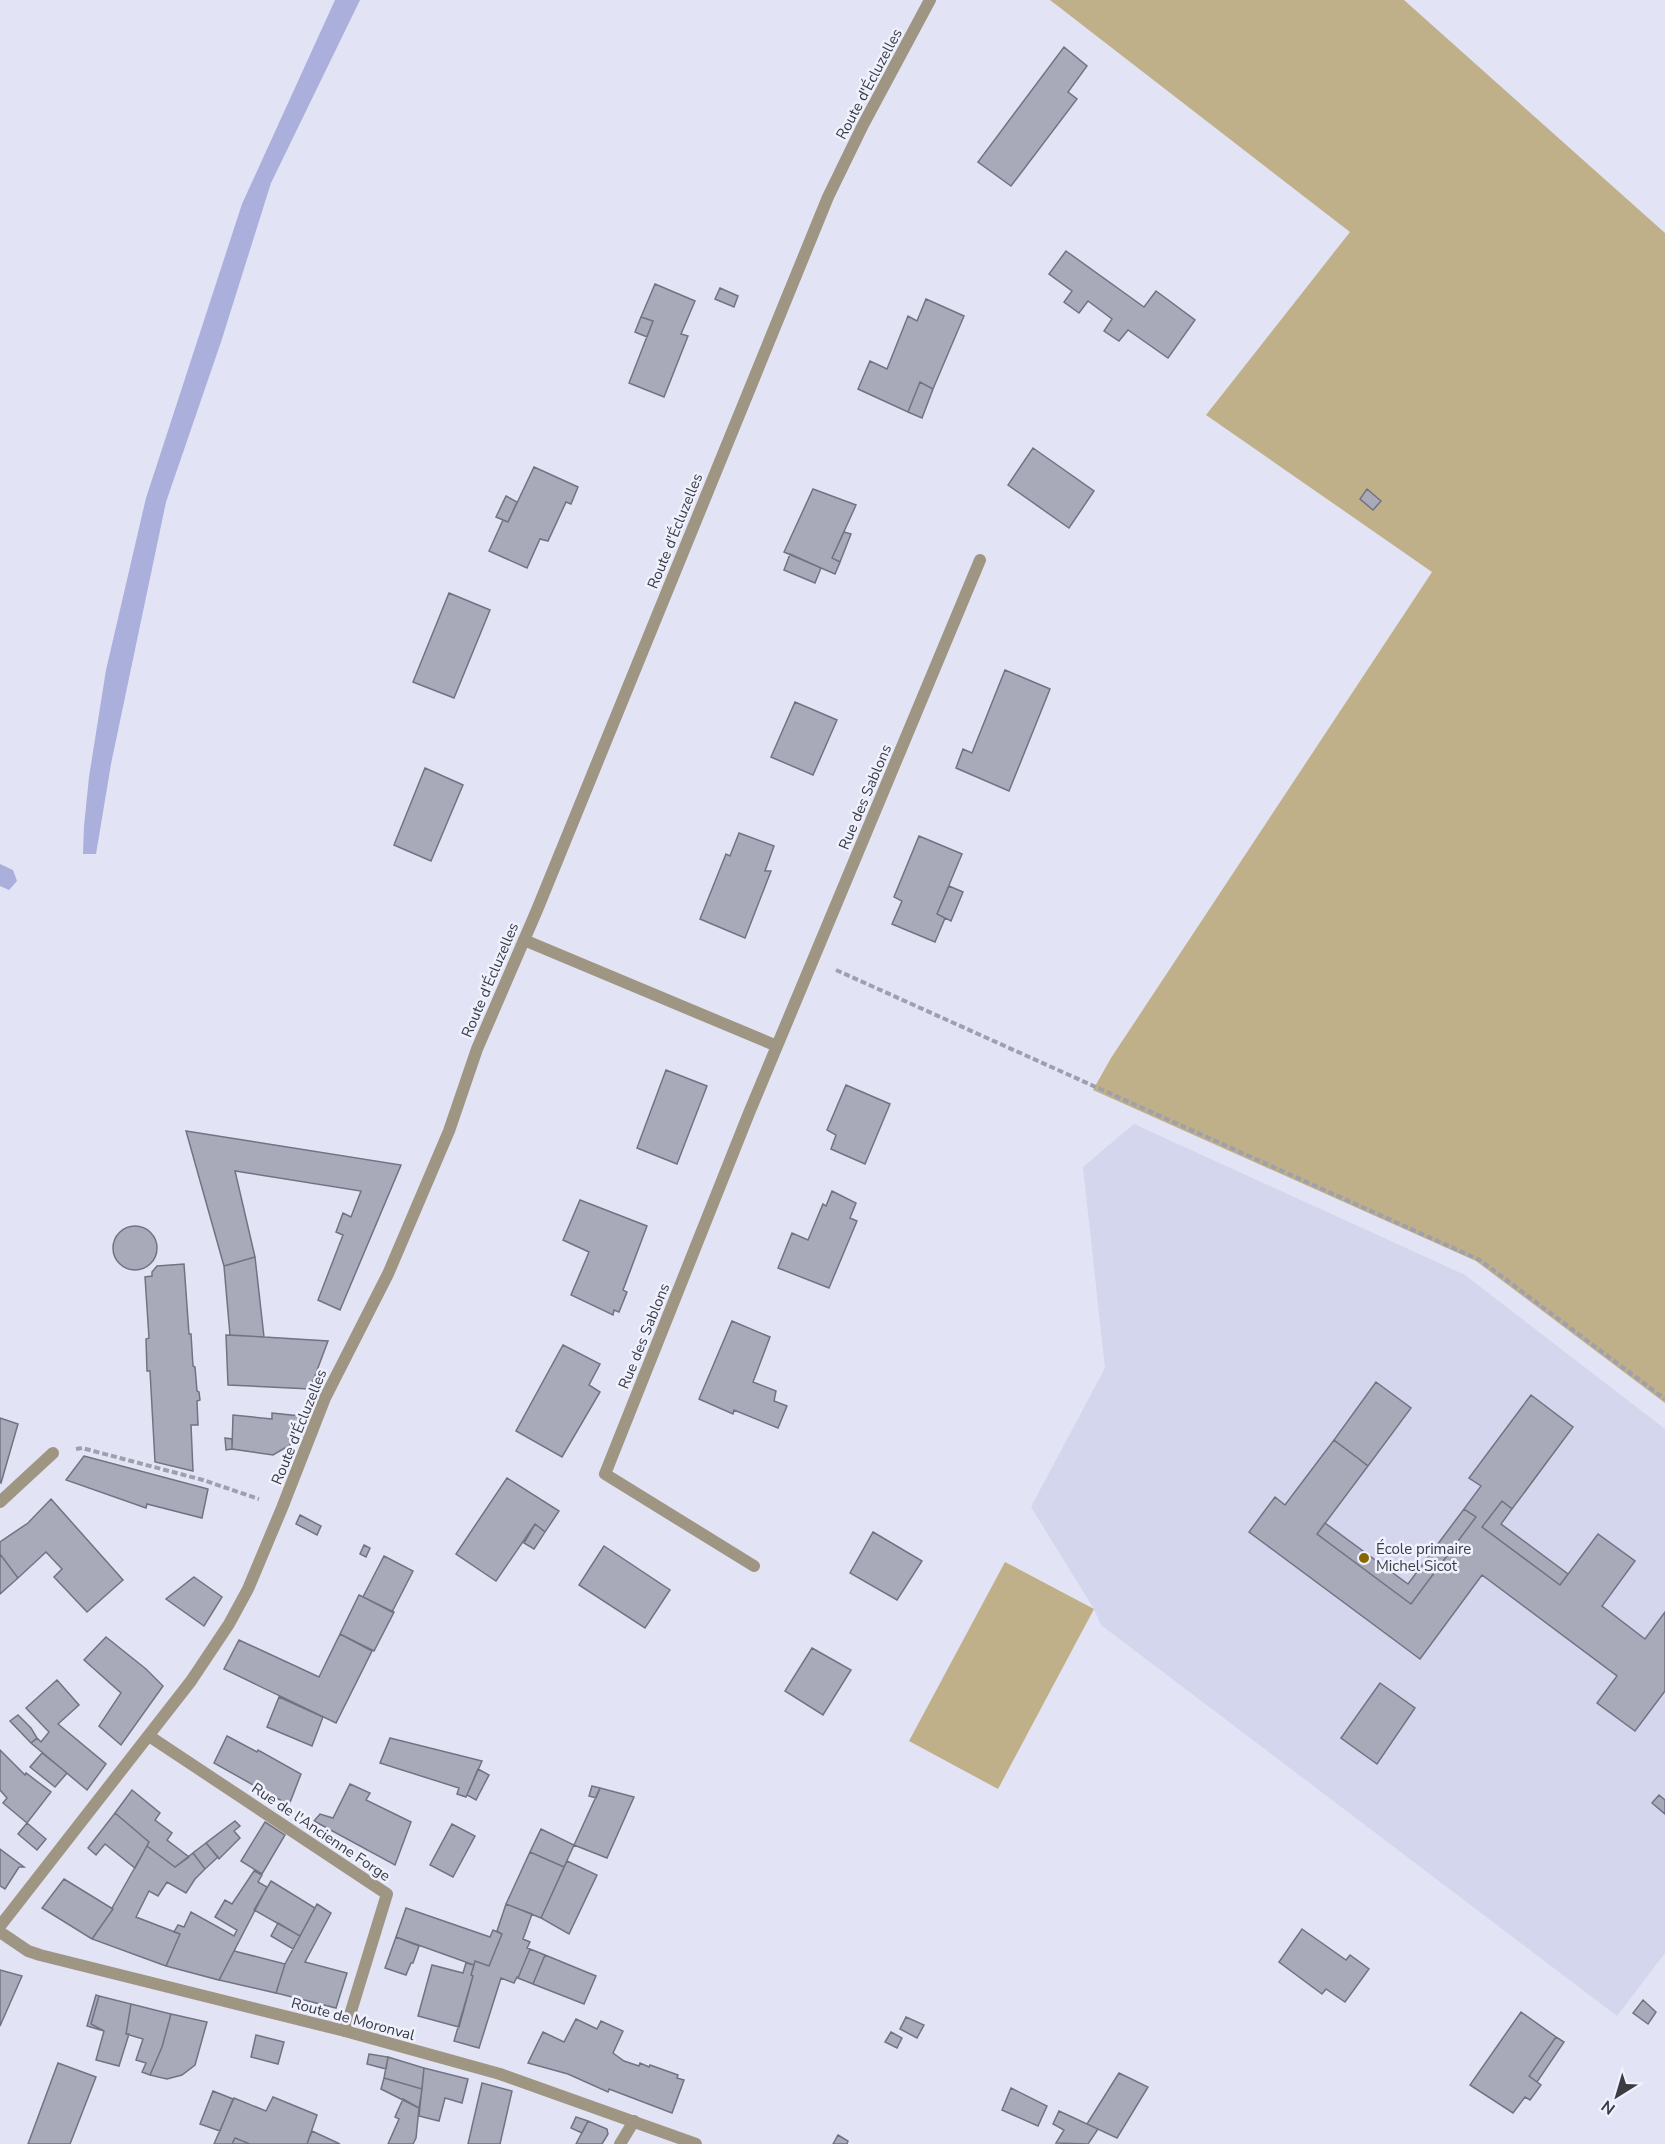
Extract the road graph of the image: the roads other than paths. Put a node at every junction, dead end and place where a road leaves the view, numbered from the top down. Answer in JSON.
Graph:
{"nodes":[{"id":1,"x":930,"y":0,"type":"edge"},
{"id":2,"x":980,"y":560,"type":"dead end"},
{"id":3,"x":524,"y":940,"type":"junction"},
{"id":4,"x":777,"y":1046,"type":"junction"},
{"id":5,"x":53,"y":1453,"type":"road end"},
{"id":6,"x":0,"y":1502,"type":"edge"},
{"id":7,"x":754,"y":1566,"type":"dead end"},
{"id":8,"x":149,"y":1736,"type":"junction"},
{"id":9,"x":0,"y":1926,"type":"edge"},
{"id":10,"x":0,"y":1932,"type":"edge"},
{"id":11,"x":345,"y":2031,"type":"junction"},
{"id":12,"x":634,"y":2121,"type":"junction"},
{"id":13,"x":620,"y":2144,"type":"edge"},
{"id":14,"x":696,"y":2144,"type":"edge"}],
"edges":[{"from":1,"to":3,"type":"street","name":"Route d'Écluzelles"},
{"from":2,"to":4,"type":"street","name":"Rue des Sablons"},
{"from":3,"to":4,"type":"street"},
{"from":3,"to":8,"type":"street","name":"Route d'Écluzelles"},
{"from":4,"to":7,"type":"street","name":"Rue des Sablons"},
{"from":5,"to":6,"type":"street"},
{"from":8,"to":9,"type":"street","name":"Route d'Écluzelles"},
{"from":8,"to":11,"type":"street","name":"Rue de l'Ancienne Forge"},
{"from":10,"to":11,"type":"street","name":"Route de Moronval"},
{"from":11,"to":12,"type":"street","name":"Route de Moronval"},
{"from":12,"to":13,"type":"street"},
{"from":12,"to":14,"type":"street","name":"Route de Moronval"}]}
